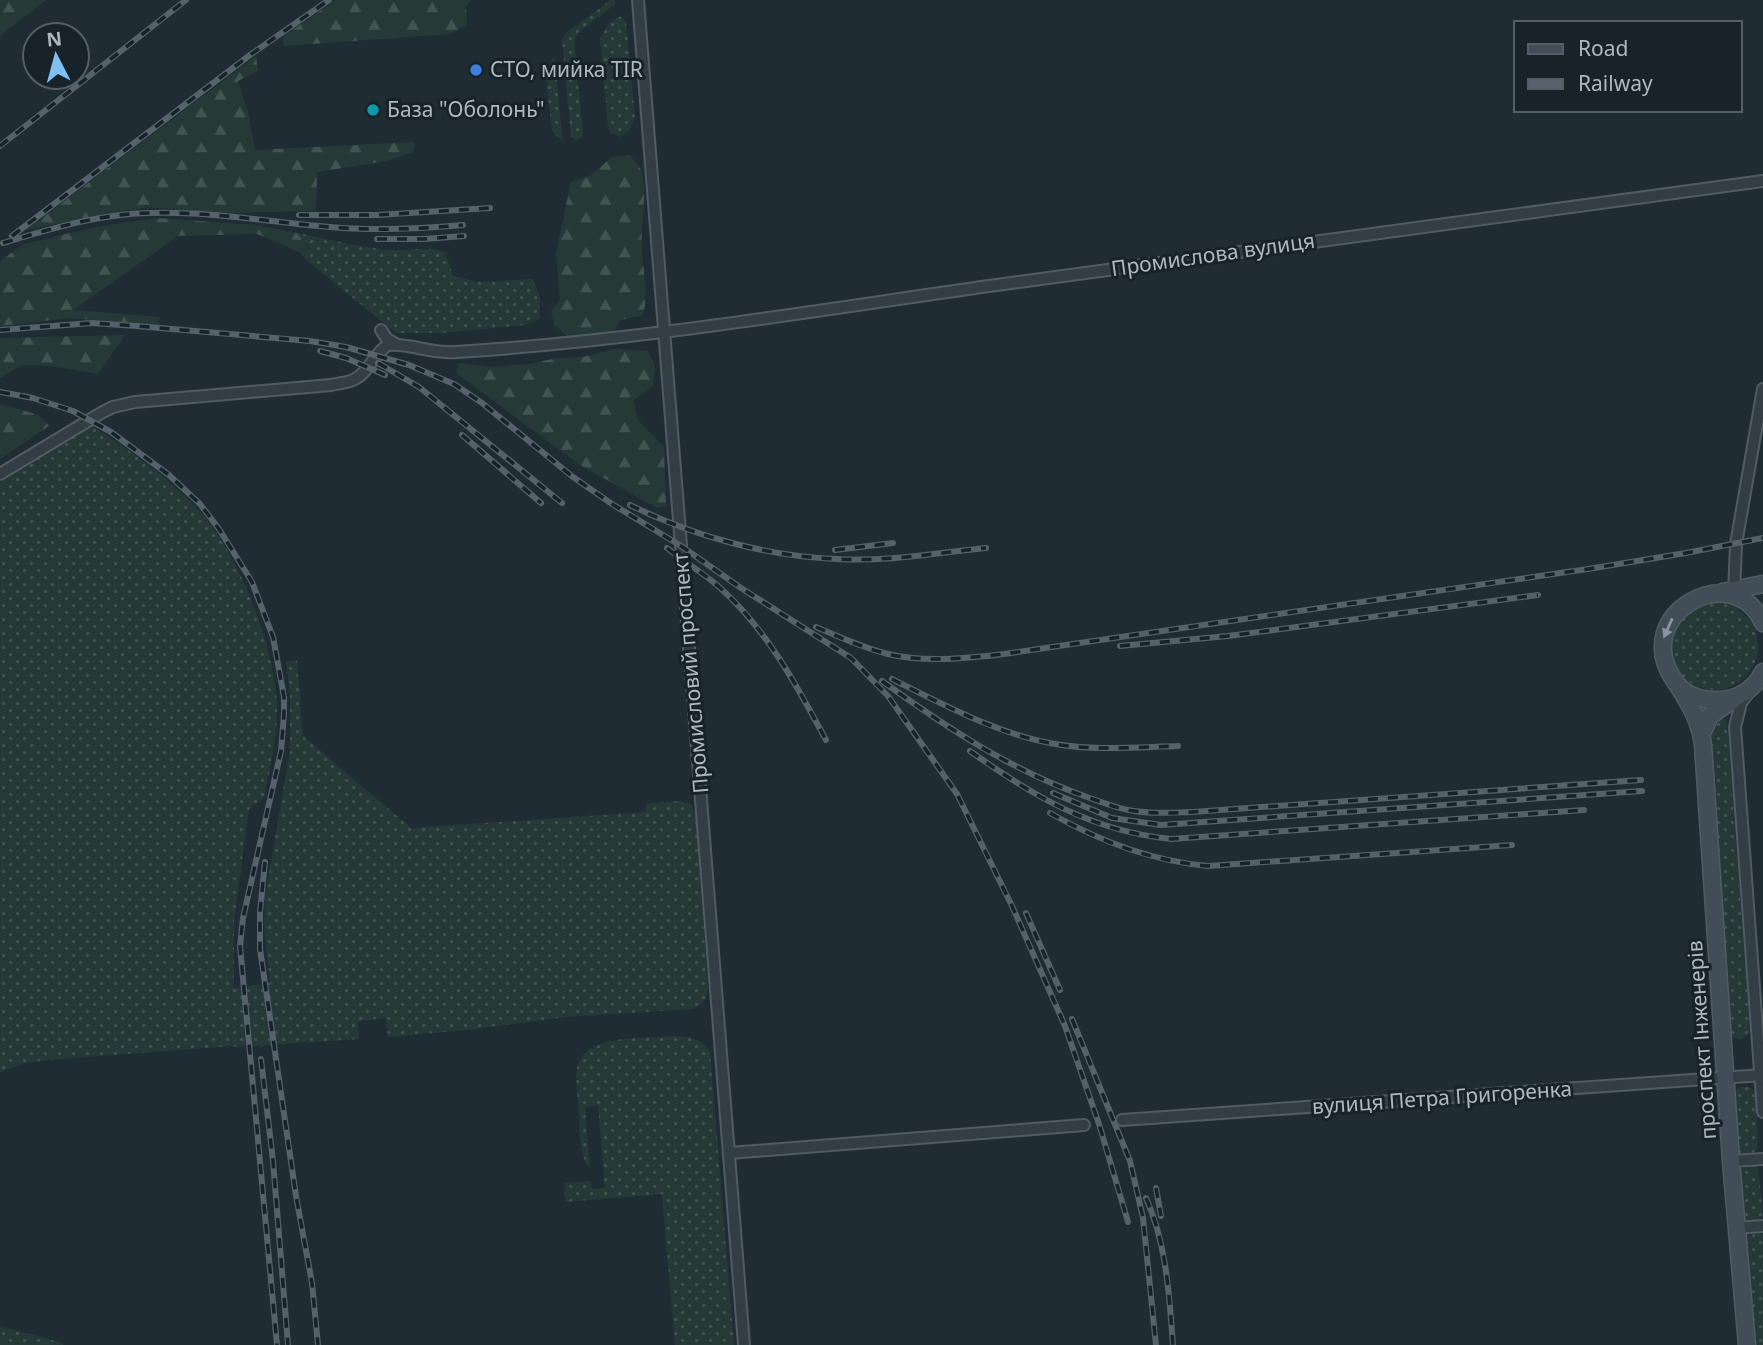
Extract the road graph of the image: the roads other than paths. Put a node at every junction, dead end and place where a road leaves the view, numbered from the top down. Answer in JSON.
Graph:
{"nodes":[{"id":1,"x":638,"y":0,"type":"edge"},
{"id":2,"x":1763,"y":181,"type":"edge"},
{"id":3,"x":381,"y":330,"type":"dead end"},
{"id":4,"x":664,"y":331,"type":"junction"},
{"id":5,"x":396,"y":344,"type":"junction"},
{"id":6,"x":1763,"y":388,"type":"edge"},
{"id":7,"x":0,"y":474,"type":"edge"},
{"id":8,"x":1763,"y":584,"type":"edge"},
{"id":9,"x":1728,"y":594,"type":"junction"},
{"id":10,"x":1763,"y":623,"type":"edge"},
{"id":11,"x":1761,"y":675,"type":"edge"},
{"id":12,"x":1678,"y":685,"type":"junction"},
{"id":13,"x":1737,"y":697,"type":"junction"},
{"id":14,"x":1702,"y":733,"type":"junction"},
{"id":15,"x":1762,"y":1075,"type":"edge"},
{"id":16,"x":1725,"y":1079,"type":"junction"},
{"id":17,"x":1763,"y":1112,"type":"edge"},
{"id":18,"x":1122,"y":1120,"type":"dead end"},
{"id":19,"x":1084,"y":1125,"type":"dead end"},
{"id":20,"x":729,"y":1153,"type":"junction"},
{"id":21,"x":1763,"y":1159,"type":"edge"},
{"id":22,"x":1731,"y":1161,"type":"junction"},
{"id":23,"x":1763,"y":1226,"type":"edge"},
{"id":24,"x":1737,"y":1228,"type":"junction"},
{"id":25,"x":744,"y":1345,"type":"edge"},
{"id":26,"x":1747,"y":1345,"type":"edge"}],
"edges":[{"from":1,"to":4,"type":"street","name":"Промисловий проспект"},
{"from":2,"to":4,"type":"street","name":"Промислова вулиця"},
{"from":3,"to":5,"type":"street"},
{"from":4,"to":5,"type":"street","name":"Промислова вулиця"},
{"from":4,"to":20,"type":"street","name":"Промисловий проспект"},
{"from":5,"to":7,"type":"street"},
{"from":6,"to":9,"type":"street"},
{"from":8,"to":9,"type":"street","name":"проспект Інженерів"},
{"from":9,"to":10,"type":"street"},
{"from":9,"to":12,"type":"street","name":"проспект Інженерів","one_way":true},
{"from":11,"to":13,"type":"street"},
{"from":11,"to":15,"type":"street"},
{"from":12,"to":13,"type":"street"},
{"from":12,"to":14,"type":"street","name":"проспект Інженерів"},
{"from":13,"to":14,"type":"street"},
{"from":14,"to":16,"type":"street","name":"проспект Інженерів"},
{"from":15,"to":16,"type":"street","name":"вулиця Петра Григоренка"},
{"from":15,"to":17,"type":"street"},
{"from":16,"to":18,"type":"street","name":"вулиця Петра Григоренка"},
{"from":16,"to":22,"type":"street","name":"проспект Інженерів"},
{"from":19,"to":20,"type":"street"},
{"from":20,"to":25,"type":"street","name":"Промисловий проспект"},
{"from":21,"to":22,"type":"street"},
{"from":22,"to":24,"type":"street","name":"проспект Інженерів"},
{"from":23,"to":24,"type":"street"},
{"from":24,"to":26,"type":"street","name":"проспект Інженерів"}]}
